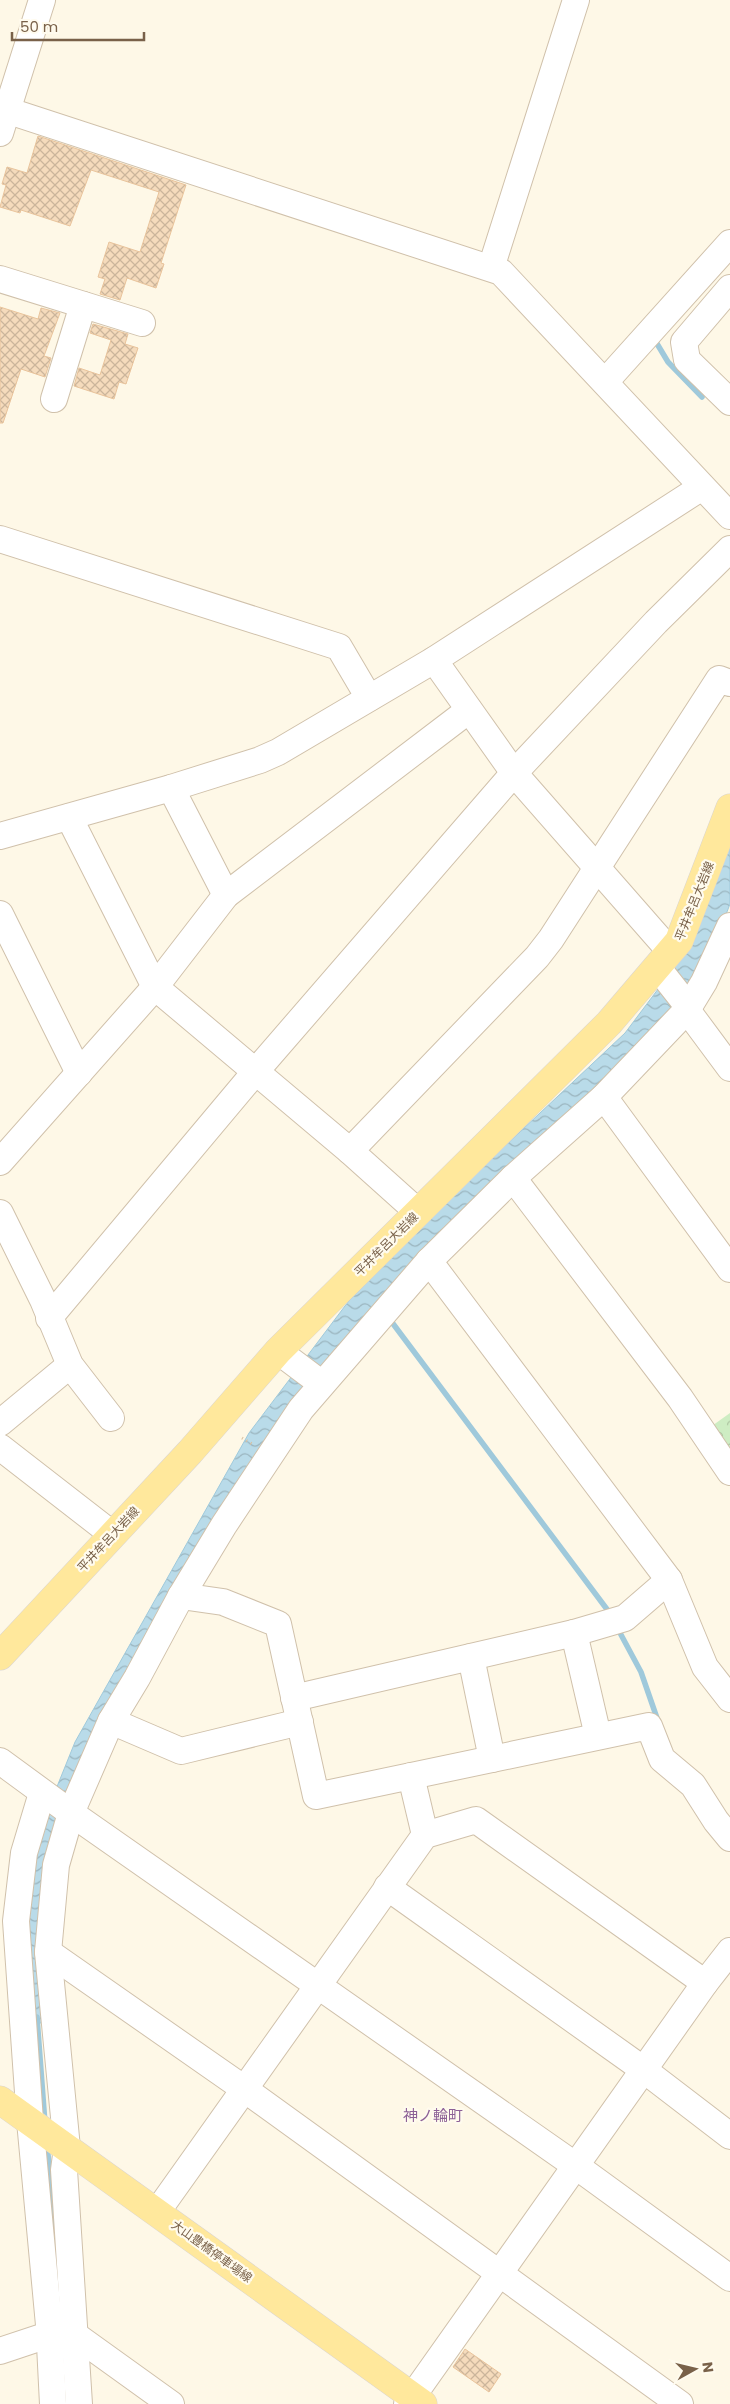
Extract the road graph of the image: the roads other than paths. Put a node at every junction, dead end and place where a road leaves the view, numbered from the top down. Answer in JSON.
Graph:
{"nodes":[{"id":1,"x":42,"y":0,"type":"edge"},
{"id":2,"x":576,"y":0,"type":"edge"},
{"id":3,"x":2,"y":117,"type":"edge"},
{"id":4,"x":730,"y":243,"type":"edge"},
{"id":5,"x":491,"y":268,"type":"junction"},
{"id":6,"x":0,"y":279,"type":"edge"},
{"id":7,"x":730,"y":288,"type":"edge"},
{"id":8,"x":83,"y":305,"type":"junction"},
{"id":9,"x":142,"y":323,"type":"dead end"},
{"id":10,"x":604,"y":382,"type":"junction"},
{"id":11,"x":54,"y":399,"type":"dead end"},
{"id":12,"x":730,"y":402,"type":"edge"},
{"id":13,"x":702,"y":488,"type":"junction"},
{"id":14,"x":730,"y":516,"type":"edge"},
{"id":15,"x":0,"y":539,"type":"edge"},
{"id":16,"x":730,"y":549,"type":"edge"},
{"id":17,"x":434,"y":660,"type":"junction"},
{"id":18,"x":730,"y":683,"type":"edge"},
{"id":19,"x":369,"y":698,"type":"junction"},
{"id":20,"x":469,"y":710,"type":"junction"},
{"id":21,"x":514,"y":773,"type":"junction"},
{"id":22,"x":171,"y":788,"type":"junction"},
{"id":23,"x":730,"y":808,"type":"edge"},
{"id":24,"x":69,"y":817,"type":"junction"},
{"id":25,"x":0,"y":836,"type":"edge"},
{"id":26,"x":597,"y":866,"type":"junction"},
{"id":27,"x":226,"y":896,"type":"junction"},
{"id":28,"x":0,"y":914,"type":"edge"},
{"id":29,"x":730,"y":926,"type":"edge"},
{"id":30,"x":664,"y":965,"type":"junction"},
{"id":31,"x":154,"y":987,"type":"junction"},
{"id":32,"x":685,"y":1005,"type":"junction"},
{"id":33,"x":730,"y":1068,"type":"edge"},
{"id":34,"x":256,"y":1072,"type":"junction"},
{"id":35,"x":79,"y":1073,"type":"junction"},
{"id":36,"x":604,"y":1097,"type":"junction"},
{"id":37,"x":350,"y":1151,"type":"junction"},
{"id":38,"x":0,"y":1162,"type":"edge"},
{"id":39,"x":513,"y":1178,"type":"junction"},
{"id":40,"x":418,"y":1212,"type":"junction"},
{"id":41,"x":0,"y":1213,"type":"edge"},
{"id":42,"x":429,"y":1261,"type":"junction"},
{"id":43,"x":730,"y":1269,"type":"edge"},
{"id":44,"x":50,"y":1318,"type":"junction"},
{"id":45,"x":286,"y":1357,"type":"junction"},
{"id":46,"x":70,"y":1365,"type":"junction"},
{"id":47,"x":322,"y":1384,"type":"junction"},
{"id":48,"x":111,"y":1418,"type":"dead end"},
{"id":49,"x":0,"y":1423,"type":"edge"},
{"id":50,"x":0,"y":1447,"type":"edge"},
{"id":51,"x":730,"y":1472,"type":"edge"},
{"id":52,"x":112,"y":1534,"type":"junction"},
{"id":53,"x":669,"y":1580,"type":"junction"},
{"id":54,"x":181,"y":1596,"type":"junction"},
{"id":55,"x":574,"y":1633,"type":"junction"},
{"id":56,"x":0,"y":1656,"type":"edge"},
{"id":57,"x":472,"y":1657,"type":"junction"},
{"id":58,"x":725,"y":1682,"type":"edge"},
{"id":59,"x":297,"y":1710,"type":"junction"},
{"id":60,"x":111,"y":1721,"type":"junction"},
{"id":61,"x":598,"y":1736,"type":"junction"},
{"id":62,"x":492,"y":1759,"type":"junction"},
{"id":63,"x":0,"y":1762,"type":"edge"},
{"id":64,"x":411,"y":1776,"type":"junction"},
{"id":65,"x":42,"y":1793,"type":"junction"},
{"id":66,"x":71,"y":1813,"type":"junction"},
{"id":67,"x":425,"y":1835,"type":"junction"},
{"id":68,"x":730,"y":1838,"type":"edge"},
{"id":69,"x":388,"y":1887,"type":"junction"},
{"id":70,"x":8,"y":1923,"type":"edge"},
{"id":71,"x":48,"y":1952,"type":"junction"},
{"id":72,"x":721,"y":1969,"type":"edge"},
{"id":73,"x":318,"y":1985,"type":"junction"},
{"id":74,"x":644,"y":2070,"type":"junction"},
{"id":75,"x":243,"y":2088,"type":"junction"},
{"id":76,"x":0,"y":2100,"type":"edge"},
{"id":77,"x":32,"y":2123,"type":"junction"},
{"id":78,"x":730,"y":2136,"type":"edge"},
{"id":79,"x":63,"y":2145,"type":"junction"},
{"id":80,"x":576,"y":2166,"type":"junction"},
{"id":81,"x":157,"y":2212,"type":"junction"},
{"id":82,"x":500,"y":2273,"type":"junction"},
{"id":83,"x":730,"y":2278,"type":"edge"},
{"id":84,"x":48,"y":2335,"type":"junction"},
{"id":85,"x":75,"y":2335,"type":"junction"},
{"id":86,"x":0,"y":2351,"type":"edge"},
{"id":87,"x":414,"y":2402,"type":"edge"},
{"id":88,"x":53,"y":2404,"type":"edge"},
{"id":89,"x":79,"y":2404,"type":"edge"},
{"id":90,"x":171,"y":2404,"type":"edge"},
{"id":91,"x":680,"y":2404,"type":"edge"}],
"edges":[{"from":1,"to":3,"type":"street"},
{"from":2,"to":5,"type":"street"},
{"from":3,"to":5,"type":"street"},
{"from":4,"to":10,"type":"street"},
{"from":5,"to":10,"type":"street"},
{"from":6,"to":8,"type":"street"},
{"from":7,"to":12,"type":"street"},
{"from":8,"to":9,"type":"street"},
{"from":8,"to":11,"type":"street"},
{"from":10,"to":13,"type":"street"},
{"from":13,"to":14,"type":"street"},
{"from":13,"to":17,"type":"street"},
{"from":15,"to":19,"type":"street"},
{"from":16,"to":21,"type":"street"},
{"from":17,"to":19,"type":"street"},
{"from":17,"to":20,"type":"street"},
{"from":18,"to":26,"type":"street"},
{"from":19,"to":22,"type":"street"},
{"from":20,"to":21,"type":"street"},
{"from":20,"to":27,"type":"street"},
{"from":21,"to":26,"type":"street"},
{"from":21,"to":34,"type":"street"},
{"from":22,"to":24,"type":"street"},
{"from":22,"to":27,"type":"street"},
{"from":23,"to":30,"type":"main road","name":"平井牟呂大岩線"},
{"from":24,"to":25,"type":"street"},
{"from":24,"to":31,"type":"street"},
{"from":26,"to":30,"type":"street"},
{"from":26,"to":37,"type":"street"},
{"from":27,"to":31,"type":"street"},
{"from":28,"to":35,"type":"street"},
{"from":29,"to":32,"type":"street"},
{"from":30,"to":32,"type":"street"},
{"from":30,"to":40,"type":"main road","name":"平井牟呂大岩線"},
{"from":31,"to":34,"type":"street"},
{"from":31,"to":35,"type":"street"},
{"from":32,"to":33,"type":"street"},
{"from":32,"to":36,"type":"street"},
{"from":34,"to":37,"type":"street"},
{"from":34,"to":44,"type":"street"},
{"from":35,"to":38,"type":"street"},
{"from":36,"to":39,"type":"street"},
{"from":36,"to":43,"type":"street"},
{"from":37,"to":40,"type":"street"},
{"from":39,"to":42,"type":"street"},
{"from":39,"to":51,"type":"street"},
{"from":40,"to":45,"type":"main road","name":"平井牟呂大岩線"},
{"from":41,"to":44,"type":"street"},
{"from":42,"to":47,"type":"street"},
{"from":42,"to":53,"type":"street"},
{"from":44,"to":46,"type":"street"},
{"from":45,"to":47,"type":"street"},
{"from":45,"to":52,"type":"main road","name":"平井牟呂大岩線"},
{"from":46,"to":48,"type":"street"},
{"from":46,"to":49,"type":"street"},
{"from":47,"to":54,"type":"street"},
{"from":50,"to":52,"type":"street"},
{"from":52,"to":56,"type":"main road","name":"平井牟呂大岩線"},
{"from":53,"to":55,"type":"street"},
{"from":53,"to":58,"type":"street"},
{"from":54,"to":59,"type":"street"},
{"from":54,"to":60,"type":"street"},
{"from":55,"to":57,"type":"street"},
{"from":55,"to":61,"type":"street"},
{"from":57,"to":59,"type":"street"},
{"from":57,"to":62,"type":"street"},
{"from":59,"to":60,"type":"street"},
{"from":59,"to":64,"type":"street"},
{"from":60,"to":66,"type":"street"},
{"from":61,"to":62,"type":"street"},
{"from":61,"to":68,"type":"street"},
{"from":62,"to":64,"type":"street"},
{"from":63,"to":65,"type":"street"},
{"from":64,"to":67,"type":"street"},
{"from":65,"to":66,"type":"street"},
{"from":65,"to":70,"type":"street"},
{"from":66,"to":71,"type":"street"},
{"from":66,"to":73,"type":"street"},
{"from":67,"to":69,"type":"street"},
{"from":67,"to":72,"type":"street"},
{"from":69,"to":73,"type":"street"},
{"from":69,"to":74,"type":"street"},
{"from":70,"to":77,"type":"street"},
{"from":71,"to":75,"type":"street"},
{"from":71,"to":79,"type":"street"},
{"from":72,"to":74,"type":"street"},
{"from":73,"to":75,"type":"street"},
{"from":73,"to":80,"type":"street"},
{"from":74,"to":78,"type":"street"},
{"from":74,"to":80,"type":"street"},
{"from":75,"to":81,"type":"street"},
{"from":75,"to":82,"type":"street"},
{"from":76,"to":77,"type":"main road","name":"大山豊橋停車場線"},
{"from":77,"to":79,"type":"main road","name":"大山豊橋停車場線"},
{"from":77,"to":84,"type":"street"},
{"from":79,"to":81,"type":"main road","name":"大山豊橋停車場線"},
{"from":79,"to":85,"type":"street"},
{"from":80,"to":82,"type":"street"},
{"from":80,"to":83,"type":"street"},
{"from":81,"to":87,"type":"main road","name":"大山豊橋停車場線"},
{"from":82,"to":87,"type":"street"},
{"from":82,"to":91,"type":"street"},
{"from":84,"to":85,"type":"street"},
{"from":84,"to":86,"type":"street"},
{"from":84,"to":88,"type":"street"},
{"from":85,"to":89,"type":"street"},
{"from":85,"to":90,"type":"street"}]}
